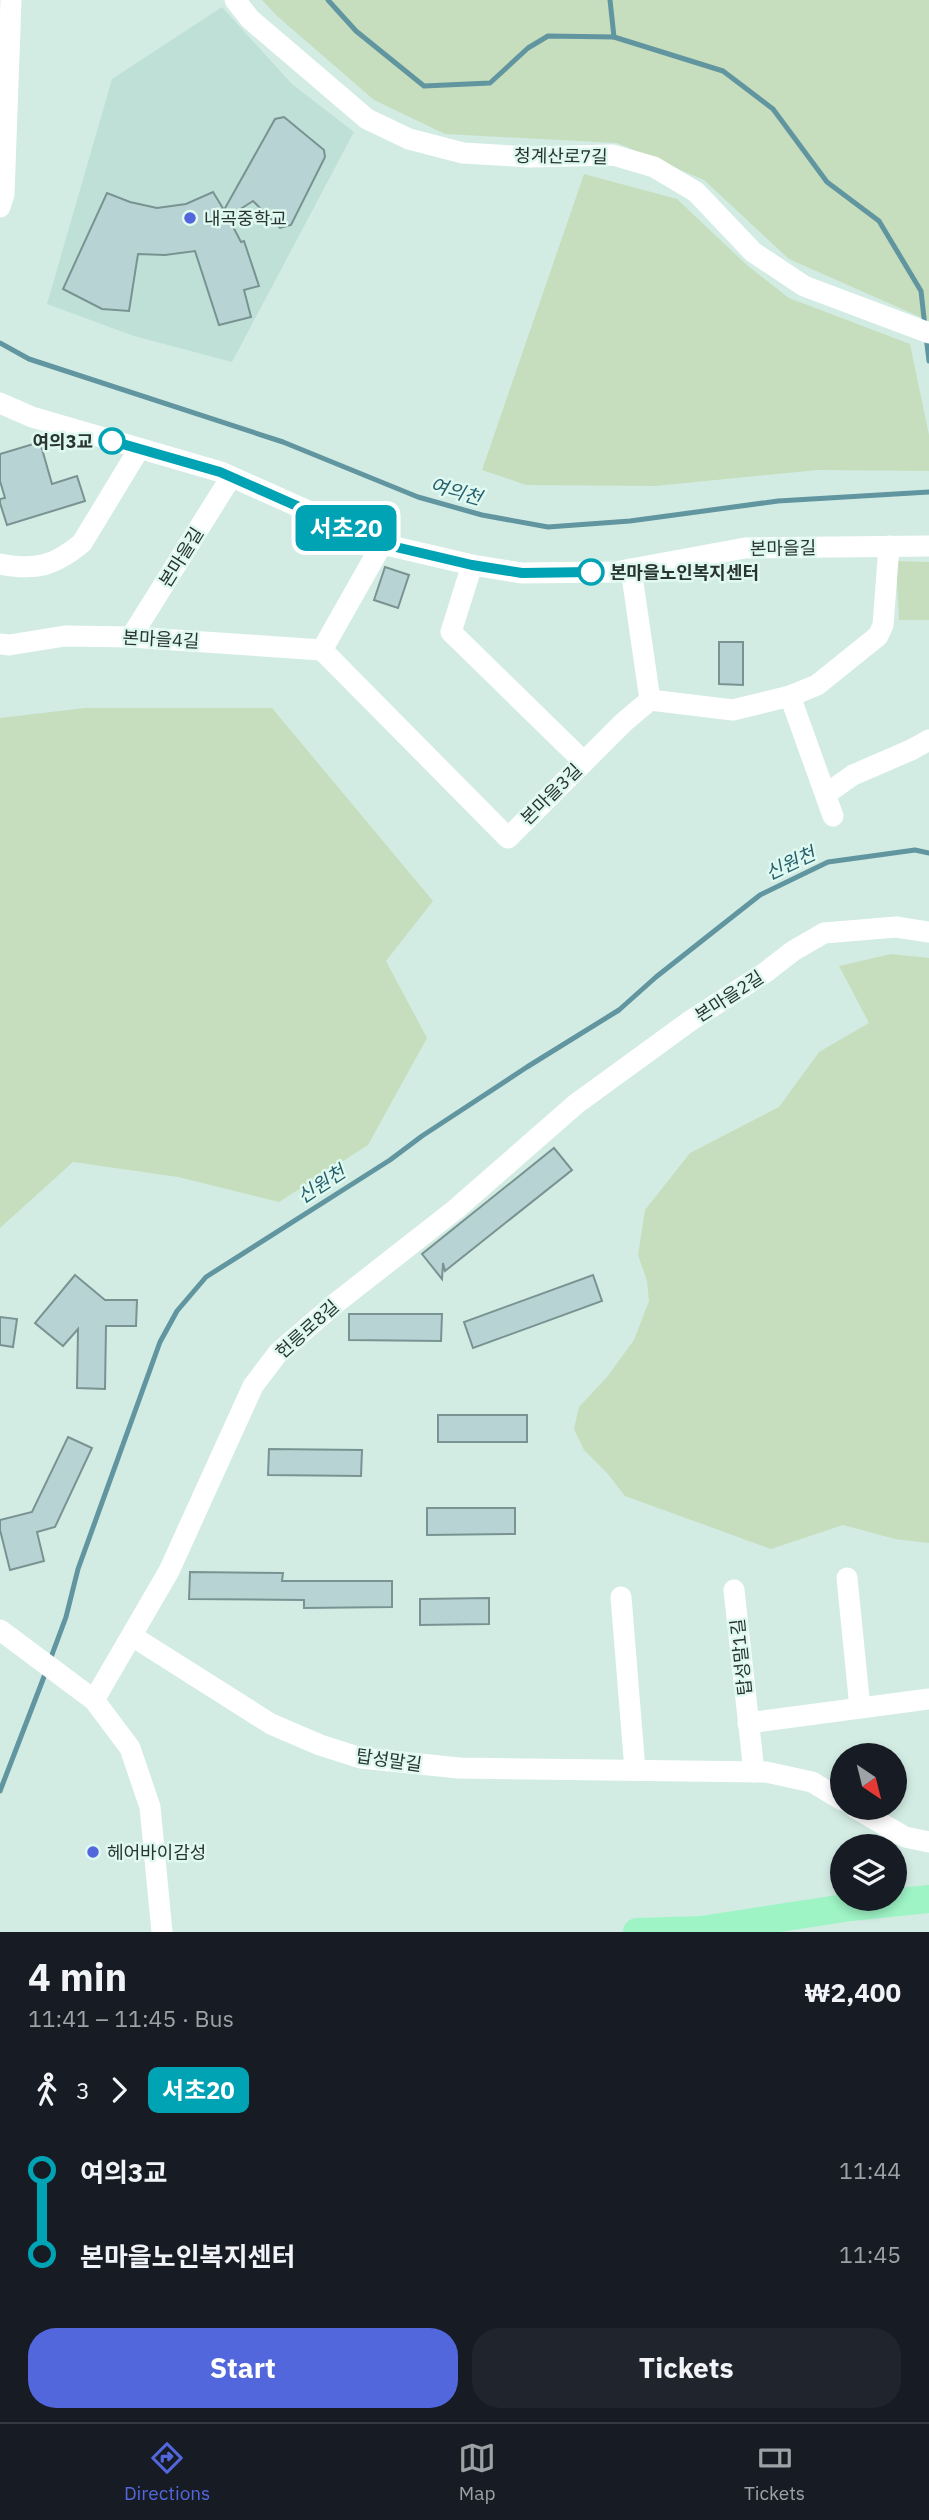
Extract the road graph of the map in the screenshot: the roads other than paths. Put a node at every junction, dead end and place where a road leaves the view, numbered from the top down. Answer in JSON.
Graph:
{"nodes":[{"id":1,"x":11,"y":0,"type":"edge"},
{"id":2,"x":235,"y":0,"type":"edge"},
{"id":3,"x":0,"y":207,"type":"edge"},
{"id":4,"x":922,"y":330,"type":"edge"},
{"id":5,"x":0,"y":403,"type":"edge"},
{"id":6,"x":139,"y":449,"type":"junction"},
{"id":7,"x":231,"y":477,"type":"junction"},
{"id":8,"x":383,"y":544,"type":"junction"},
{"id":9,"x":889,"y":546,"type":"junction"},
{"id":10,"x":929,"y":546,"type":"edge"},
{"id":11,"x":0,"y":564,"type":"edge"},
{"id":12,"x":472,"y":565,"type":"junction"},
{"id":13,"x":631,"y":573,"type":"junction"},
{"id":14,"x":131,"y":637,"type":"junction"},
{"id":15,"x":0,"y":644,"type":"edge"},
{"id":16,"x":322,"y":650,"type":"junction"},
{"id":17,"x":790,"y":696,"type":"junction"},
{"id":18,"x":650,"y":700,"type":"junction"},
{"id":19,"x":929,"y":740,"type":"edge"},
{"id":20,"x":584,"y":762,"type":"junction"},
{"id":21,"x":826,"y":794,"type":"junction"},
{"id":22,"x":833,"y":816,"type":"dead end"},
{"id":23,"x":929,"y":932,"type":"edge"},
{"id":24,"x":608,"y":1083,"type":"joint"},
{"id":25,"x":847,"y":1578,"type":"dead end"},
{"id":26,"x":734,"y":1590,"type":"dead end"},
{"id":27,"x":621,"y":1597,"type":"dead end"},
{"id":28,"x":0,"y":1630,"type":"edge"},
{"id":29,"x":132,"y":1636,"type":"junction"},
{"id":30,"x":929,"y":1699,"type":"edge"},
{"id":31,"x":94,"y":1700,"type":"junction"},
{"id":32,"x":860,"y":1708,"type":"junction"},
{"id":33,"x":748,"y":1723,"type":"junction"},
{"id":34,"x":635,"y":1770,"type":"junction"},
{"id":35,"x":754,"y":1772,"type":"junction"},
{"id":36,"x":830,"y":1793,"type":"edge"},
{"id":37,"x":875,"y":1820,"type":"edge"},
{"id":38,"x":929,"y":1842,"type":"edge"},
{"id":39,"x":929,"y":1899,"type":"edge"},
{"id":40,"x":162,"y":1932,"type":"edge"},
{"id":41,"x":637,"y":1932,"type":"edge"}],
"edges":[{"from":1,"to":3,"type":"street"},
{"from":2,"to":4,"type":"street","name":"청계산로7길"},
{"from":5,"to":6,"type":"street","name":"본마을길"},
{"from":6,"to":7,"type":"street","name":"본마을길"},
{"from":6,"to":11,"type":"street"},
{"from":7,"to":8,"type":"street","name":"본마을길"},
{"from":7,"to":14,"type":"street","name":"본마을길"},
{"from":8,"to":12,"type":"street","name":"본마을길"},
{"from":8,"to":16,"type":"street"},
{"from":9,"to":10,"type":"street","name":"본마을길"},
{"from":9,"to":13,"type":"street","name":"본마을길"},
{"from":9,"to":17,"type":"street"},
{"from":12,"to":13,"type":"street","name":"본마을길"},
{"from":12,"to":20,"type":"street"},
{"from":13,"to":18,"type":"street"},
{"from":14,"to":15,"type":"street","name":"본마을4길"},
{"from":14,"to":16,"type":"street","name":"본마을4길"},
{"from":16,"to":20,"type":"street","name":"본마을3길"},
{"from":17,"to":18,"type":"street"},
{"from":17,"to":21,"type":"street"},
{"from":18,"to":20,"type":"street","name":"본마을3길"},
{"from":19,"to":21,"type":"street"},
{"from":21,"to":22,"type":"street"},
{"from":23,"to":24,"type":"street","name":"본마을2길"},
{"from":24,"to":29,"type":"street","name":"헌릉로8길"},
{"from":25,"to":32,"type":"street"},
{"from":26,"to":33,"type":"street","name":"탑성말1길"},
{"from":27,"to":34,"type":"street"},
{"from":28,"to":31,"type":"street"},
{"from":29,"to":31,"type":"street","name":"헌릉로8길"},
{"from":29,"to":34,"type":"street","name":"탑성말길"},
{"from":30,"to":32,"type":"street"},
{"from":31,"to":40,"type":"street"},
{"from":32,"to":33,"type":"street"},
{"from":33,"to":35,"type":"street","name":"탑성말1길"},
{"from":34,"to":35,"type":"street","name":"탑성말길"},
{"from":35,"to":36,"type":"street","name":"탑성말길"},
{"from":37,"to":38,"type":"street"},
{"from":39,"to":41,"type":"main road"}]}
